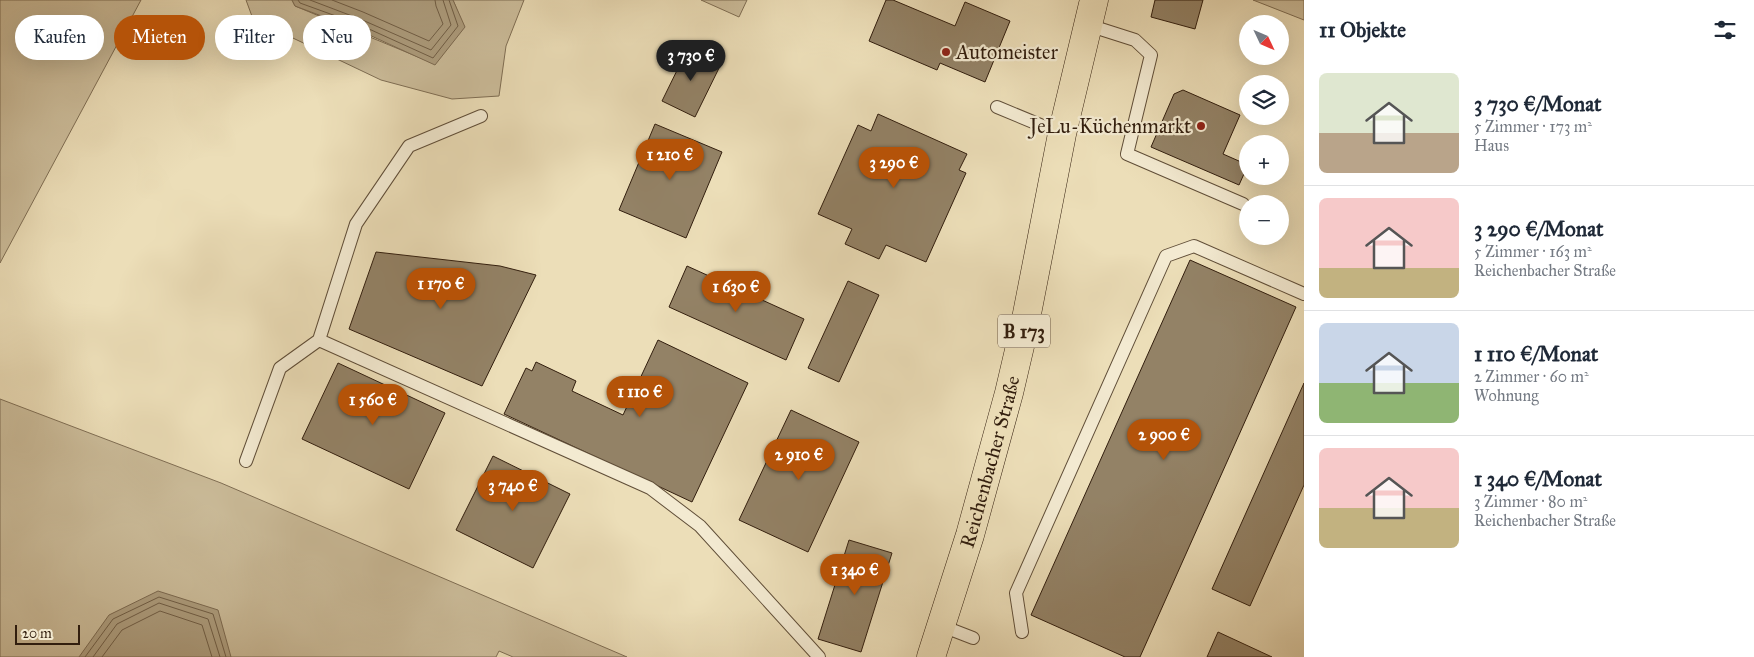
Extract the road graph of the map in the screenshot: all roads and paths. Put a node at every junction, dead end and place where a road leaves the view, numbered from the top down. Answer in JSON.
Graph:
{"nodes":[{"id":1,"x":1091,"y":13,"type":"edge"},
{"id":2,"x":997,"y":107,"type":"dead end"},
{"id":3,"x":481,"y":116,"type":"dead end"},
{"id":4,"x":1062,"y":134,"type":"junction"},
{"id":5,"x":1239,"y":202,"type":"edge"},
{"id":6,"x":1304,"y":294,"type":"edge"},
{"id":7,"x":319,"y":340,"type":"junction"},
{"id":8,"x":246,"y":461,"type":"dead end"},
{"id":9,"x":942,"y":626,"type":"junction"},
{"id":10,"x":1022,"y":632,"type":"dead end"},
{"id":11,"x":973,"y":638,"type":"dead end"},
{"id":12,"x":819,"y":657,"type":"edge"},
{"id":13,"x":931,"y":657,"type":"edge"}],
"edges":[{"from":1,"to":4,"type":"main road","name":"Reichenbacher Straße","number":"B 173"},
{"from":1,"to":5,"type":"lane"},
{"from":2,"to":4,"type":"lane"},
{"from":3,"to":7,"type":"lane"},
{"from":4,"to":9,"type":"main road","name":"Reichenbacher Straße","number":"B 173"},
{"from":6,"to":10,"type":"lane"},
{"from":7,"to":8,"type":"lane"},
{"from":7,"to":12,"type":"lane"},
{"from":9,"to":11,"type":"lane"},
{"from":9,"to":13,"type":"main road","name":"Reichenbacher Straße","number":"B 173"}]}
